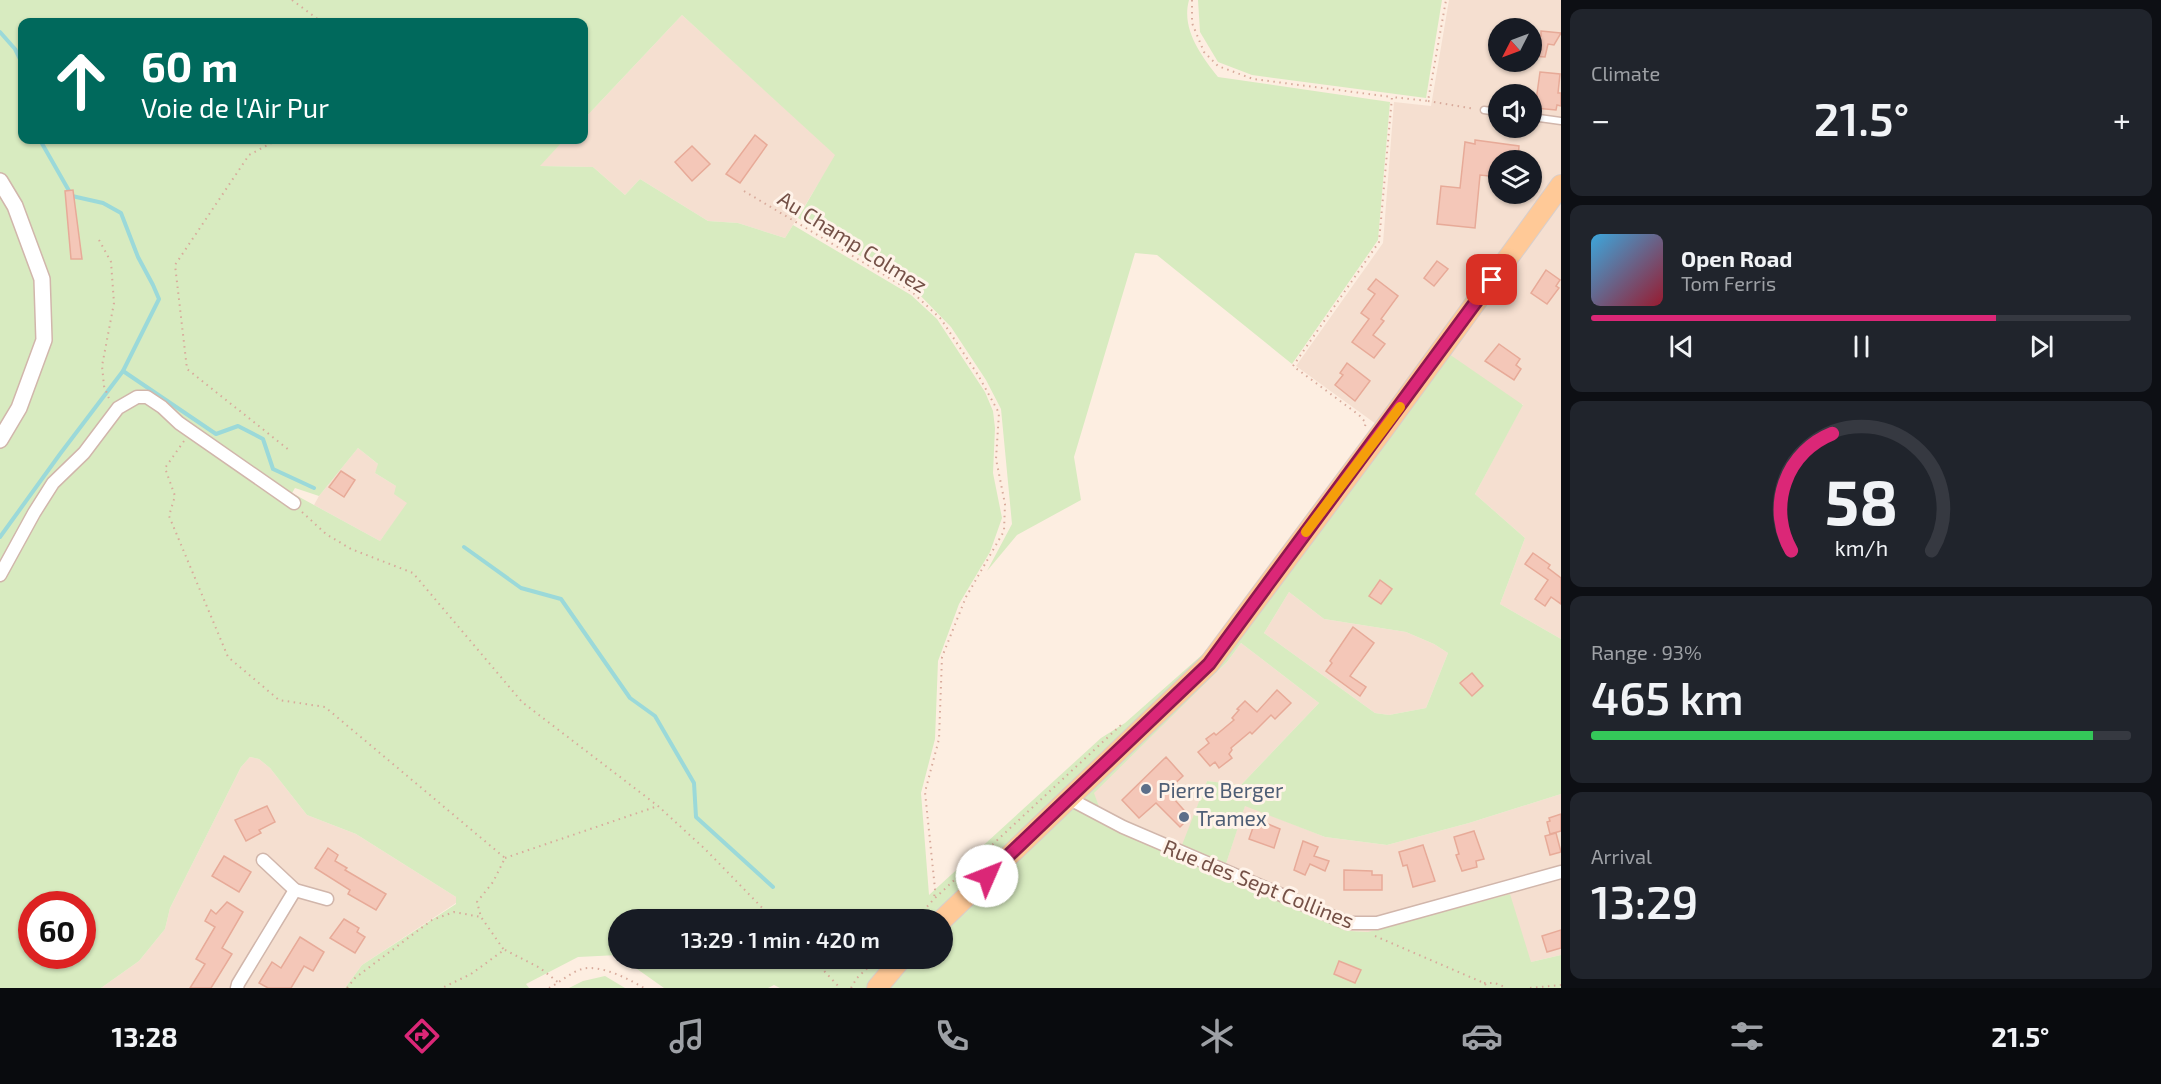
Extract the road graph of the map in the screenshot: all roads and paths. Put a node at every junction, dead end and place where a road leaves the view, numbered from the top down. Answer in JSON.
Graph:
{"nodes":[{"id":1,"x":292,"y":0,"type":"edge"},
{"id":2,"x":1192,"y":0,"type":"edge"},
{"id":3,"x":1446,"y":0,"type":"edge"},
{"id":4,"x":317,"y":18,"type":"edge"},
{"id":5,"x":1392,"y":97,"type":"junction"},
{"id":6,"x":1428,"y":101,"type":"junction"},
{"id":7,"x":1484,"y":110,"type":"joint"},
{"id":8,"x":1488,"y":111,"type":"edge"},
{"id":9,"x":1542,"y":118,"type":"edge"},
{"id":10,"x":1561,"y":121,"type":"edge"},
{"id":11,"x":270,"y":144,"type":"edge"},
{"id":12,"x":0,"y":181,"type":"edge"},
{"id":13,"x":1561,"y":185,"type":"edge"},
{"id":14,"x":744,"y":191,"type":"dead end"},
{"id":15,"x":99,"y":240,"type":"dead end"},
{"id":16,"x":115,"y":412,"type":"junction"},
{"id":17,"x":190,"y":431,"type":"junction"},
{"id":18,"x":1363,"y":432,"type":"dead end"},
{"id":19,"x":0,"y":440,"type":"edge"},
{"id":20,"x":289,"y":450,"type":"dead end"},
{"id":21,"x":294,"y":503,"type":"joint"},
{"id":22,"x":0,"y":575,"type":"edge"},
{"id":23,"x":1122,"y":723,"type":"dead end"},
{"id":24,"x":1068,"y":798,"type":"junction"},
{"id":25,"x":658,"y":806,"type":"junction"},
{"id":26,"x":505,"y":858,"type":"junction"},
{"id":27,"x":263,"y":860,"type":"dead end"},
{"id":28,"x":1561,"y":872,"type":"edge"},
{"id":29,"x":295,"y":890,"type":"junction"},
{"id":30,"x":327,"y":899,"type":"dead end"},
{"id":31,"x":934,"y":899,"type":"junction"},
{"id":32,"x":763,"y":909,"type":"edge"},
{"id":33,"x":925,"y":909,"type":"edge"},
{"id":34,"x":953,"y":909,"type":"edge"},
{"id":35,"x":481,"y":917,"type":"junction"},
{"id":36,"x":1373,"y":935,"type":"dead end"},
{"id":37,"x":504,"y":950,"type":"junction"},
{"id":38,"x":822,"y":969,"type":"edge"},
{"id":39,"x":866,"y":969,"type":"edge"},
{"id":40,"x":893,"y":969,"type":"edge"},
{"id":41,"x":559,"y":983,"type":"junction"},
{"id":42,"x":1484,"y":983,"type":"junction"},
{"id":43,"x":1561,"y":985,"type":"edge"},
{"id":44,"x":237,"y":988,"type":"edge"},
{"id":45,"x":347,"y":988,"type":"edge"},
{"id":46,"x":442,"y":988,"type":"edge"},
{"id":47,"x":549,"y":988,"type":"edge"},
{"id":48,"x":644,"y":988,"type":"edge"},
{"id":49,"x":840,"y":988,"type":"edge"},
{"id":50,"x":851,"y":988,"type":"edge"},
{"id":51,"x":877,"y":988,"type":"edge"},
{"id":52,"x":1489,"y":988,"type":"edge"},
{"id":53,"x":1508,"y":988,"type":"edge"},
{"id":54,"x":1530,"y":988,"type":"edge"}],
"edges":[{"from":1,"to":4,"type":"path"},
{"from":2,"to":5,"type":"path"},
{"from":3,"to":6,"type":"path"},
{"from":5,"to":6,"type":"path"},
{"from":5,"to":18,"type":"path"},
{"from":6,"to":7,"type":"path"},
{"from":7,"to":8,"type":"lane"},
{"from":9,"to":10,"type":"lane"},
{"from":11,"to":20,"type":"path"},
{"from":12,"to":19,"type":"street"},
{"from":13,"to":24,"type":"main road"},
{"from":14,"to":31,"type":"path","name":"Au Champ Colmez"},
{"from":15,"to":16,"type":"path"},
{"from":16,"to":17,"type":"street"},
{"from":16,"to":22,"type":"street"},
{"from":17,"to":21,"type":"street"},
{"from":17,"to":26,"type":"path"},
{"from":21,"to":25,"type":"path"},
{"from":23,"to":31,"type":"path"},
{"from":24,"to":28,"type":"street","name":"Rue des Sept Collines"},
{"from":24,"to":34,"type":"main road"},
{"from":25,"to":26,"type":"path"},
{"from":25,"to":32,"type":"path"},
{"from":26,"to":35,"type":"path"},
{"from":27,"to":29,"type":"street"},
{"from":29,"to":30,"type":"street"},
{"from":29,"to":44,"type":"street"},
{"from":31,"to":33,"type":"path"},
{"from":35,"to":37,"type":"path"},
{"from":35,"to":45,"type":"path"},
{"from":36,"to":42,"type":"path"},
{"from":37,"to":41,"type":"path"},
{"from":37,"to":46,"type":"path"},
{"from":38,"to":49,"type":"path"},
{"from":39,"to":50,"type":"path"},
{"from":40,"to":51,"type":"main road"},
{"from":41,"to":47,"type":"path"},
{"from":41,"to":48,"type":"path"},
{"from":42,"to":52,"type":"path"},
{"from":42,"to":53,"type":"path"},
{"from":43,"to":54,"type":"path"}]}
